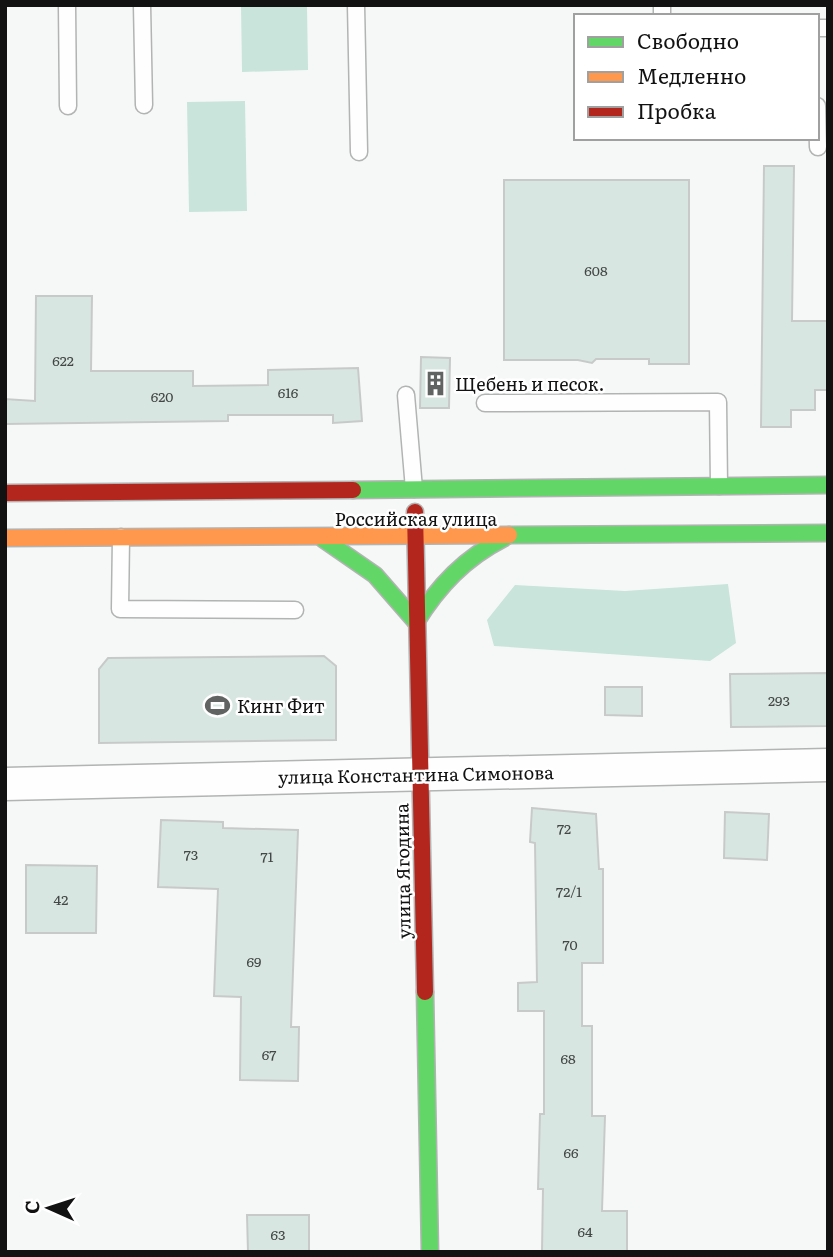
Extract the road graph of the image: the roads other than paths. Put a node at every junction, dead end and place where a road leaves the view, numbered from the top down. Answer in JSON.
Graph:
{"nodes":[{"id":1,"x":67,"y":5,"type":"edge"},
{"id":2,"x":142,"y":5,"type":"edge"},
{"id":3,"x":356,"y":5,"type":"edge"},
{"id":4,"x":144,"y":105,"type":"dead end"},
{"id":5,"x":68,"y":106,"type":"dead end"},
{"id":6,"x":818,"y":140,"type":"edge"},
{"id":7,"x":818,"y":147,"type":"dead end"},
{"id":8,"x":359,"y":152,"type":"dead end"},
{"id":9,"x":406,"y":395,"type":"dead end"},
{"id":10,"x":485,"y":403,"type":"dead end"},
{"id":11,"x":828,"y":485,"type":"edge"},
{"id":12,"x":719,"y":486,"type":"junction"},
{"id":13,"x":414,"y":489,"type":"junction"},
{"id":14,"x":5,"y":493,"type":"edge"},
{"id":15,"x":828,"y":533,"type":"edge"},
{"id":16,"x":121,"y":537,"type":"junction"},
{"id":17,"x":508,"y":537,"type":"junction"},
{"id":18,"x":5,"y":538,"type":"edge"},
{"id":19,"x":320,"y":538,"type":"junction"},
{"id":20,"x":415,"y":538,"type":"junction"},
{"id":21,"x":295,"y":610,"type":"dead end"},
{"id":22,"x":416,"y":622,"type":"junction"},
{"id":23,"x":828,"y":765,"type":"edge"},
{"id":24,"x":419,"y":774,"type":"junction"},
{"id":25,"x":5,"y":784,"type":"edge"},
{"id":26,"x":430,"y":1252,"type":"edge"}],
"edges":[{"from":1,"to":5,"type":"lane"},
{"from":2,"to":4,"type":"lane"},
{"from":3,"to":8,"type":"lane"},
{"from":6,"to":7,"type":"lane"},
{"from":9,"to":13,"type":"lane"},
{"from":10,"to":12,"type":"lane"},
{"from":11,"to":12,"type":"main road","name":"Российская улица"},
{"from":12,"to":13,"type":"main road","name":"Российская улица"},
{"from":13,"to":14,"type":"main road","name":"Российская улица"},
{"from":13,"to":20,"type":"main road","name":"улица Ягодина"},
{"from":15,"to":17,"type":"main road","name":"Российская улица"},
{"from":16,"to":18,"type":"main road","name":"Российская улица"},
{"from":16,"to":19,"type":"main road","name":"Российская улица"},
{"from":16,"to":21,"type":"lane"},
{"from":17,"to":20,"type":"main road","name":"Российская улица"},
{"from":17,"to":22,"type":"main road"},
{"from":19,"to":20,"type":"main road","name":"Российская улица"},
{"from":19,"to":22,"type":"main road"},
{"from":20,"to":22,"type":"main road","name":"улица Ягодина"},
{"from":22,"to":24,"type":"main road","name":"улица Ягодина"},
{"from":23,"to":24,"type":"street","name":"улица Константина Симонова"},
{"from":24,"to":25,"type":"street","name":"улица Константина Симонова"},
{"from":24,"to":26,"type":"main road","name":"улица Ягодина"}]}
